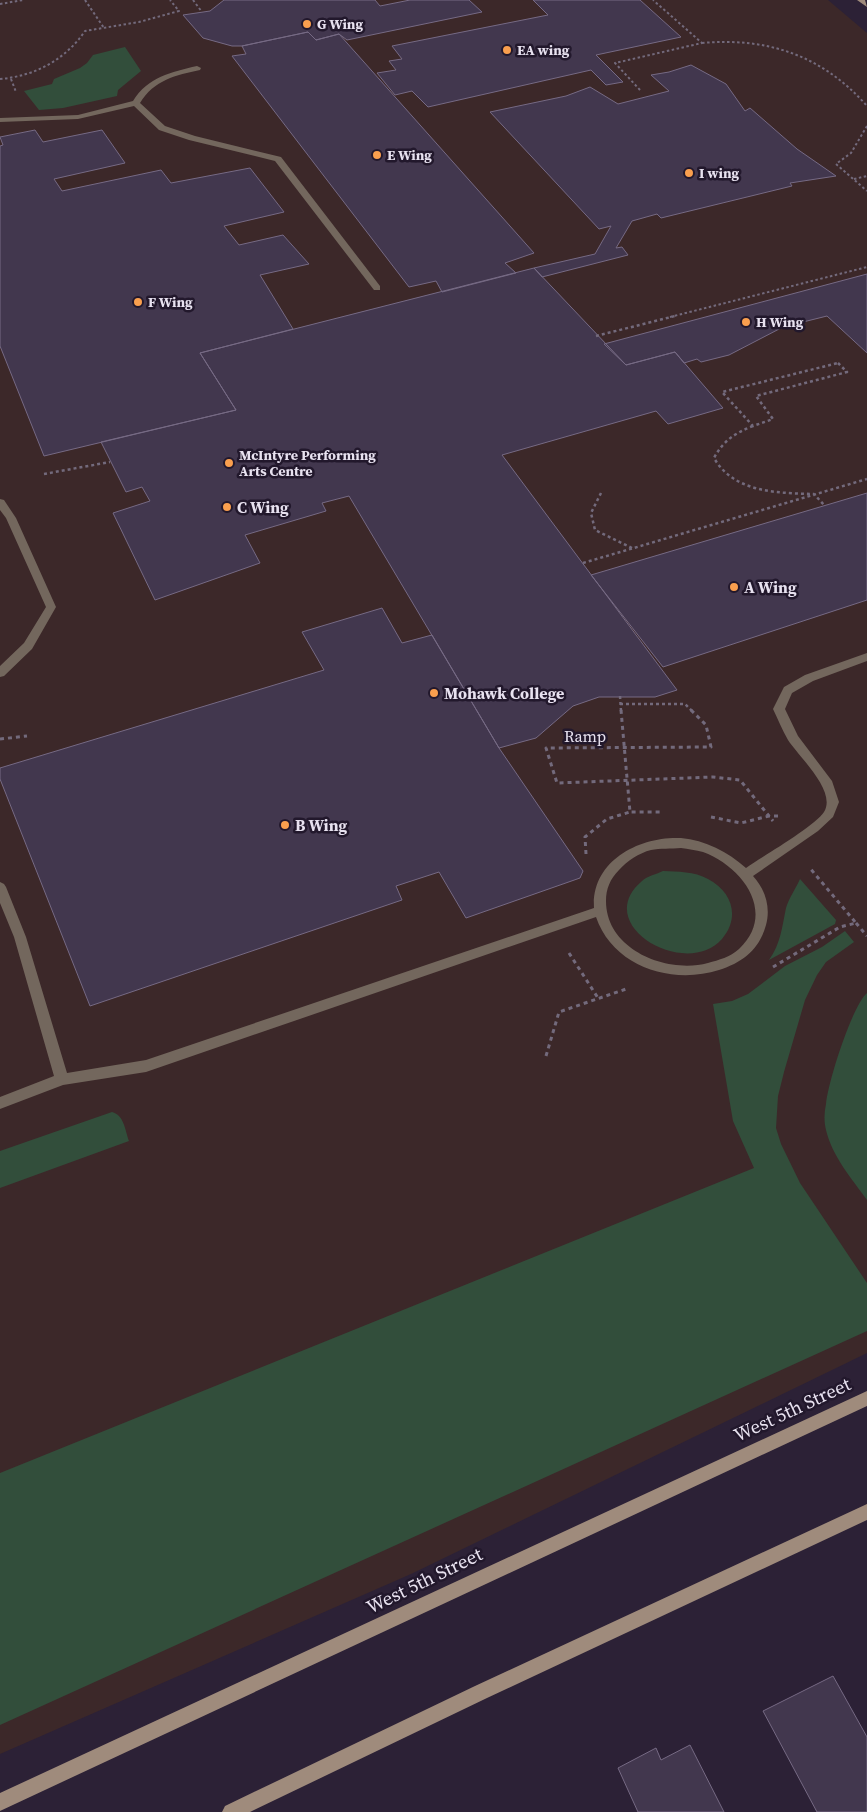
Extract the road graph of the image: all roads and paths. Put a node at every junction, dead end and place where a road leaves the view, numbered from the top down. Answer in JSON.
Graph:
{"nodes":[{"id":1,"x":23,"y":0,"type":"edge"},
{"id":2,"x":85,"y":0,"type":"edge"},
{"id":3,"x":170,"y":0,"type":"edge"},
{"id":4,"x":193,"y":0,"type":"edge"},
{"id":5,"x":653,"y":0,"type":"edge"},
{"id":6,"x":861,"y":0,"type":"edge"},
{"id":7,"x":0,"y":4,"type":"edge"},
{"id":8,"x":867,"y":5,"type":"edge"},
{"id":9,"x":202,"y":12,"type":"dead end"},
{"id":10,"x":104,"y":28,"type":"junction"},
{"id":11,"x":702,"y":43,"type":"junction"},
{"id":12,"x":197,"y":68,"type":"dead end"},
{"id":13,"x":0,"y":79,"type":"edge"},
{"id":14,"x":640,"y":90,"type":"dead end"},
{"id":15,"x":136,"y":104,"type":"junction"},
{"id":16,"x":867,"y":106,"type":"edge"},
{"id":17,"x":0,"y":120,"type":"edge"},
{"id":18,"x":867,"y":126,"type":"edge"},
{"id":19,"x":867,"y":176,"type":"edge"},
{"id":20,"x":854,"y":180,"type":"junction"},
{"id":21,"x":867,"y":191,"type":"edge"},
{"id":22,"x":867,"y":267,"type":"edge"},
{"id":23,"x":377,"y":288,"type":"dead end"},
{"id":24,"x":596,"y":336,"type":"dead end"},
{"id":25,"x":753,"y":426,"type":"junction"},
{"id":26,"x":110,"y":462,"type":"dead end"},
{"id":27,"x":44,"y":474,"type":"dead end"},
{"id":28,"x":867,"y":479,"type":"edge"},
{"id":29,"x":601,"y":494,"type":"dead end"},
{"id":30,"x":814,"y":494,"type":"junction"},
{"id":31,"x":0,"y":502,"type":"edge"},
{"id":32,"x":824,"y":505,"type":"dead end"},
{"id":33,"x":633,"y":549,"type":"junction"},
{"id":34,"x":583,"y":563,"type":"dead end"},
{"id":35,"x":867,"y":657,"type":"edge"},
{"id":36,"x":2,"y":670,"type":"edge"},
{"id":37,"x":620,"y":696,"type":"dead end"},
{"id":38,"x":620,"y":704,"type":"junction"},
{"id":39,"x":28,"y":736,"type":"dead end"},
{"id":40,"x":0,"y":739,"type":"edge"},
{"id":41,"x":624,"y":748,"type":"junction"},
{"id":42,"x":628,"y":782,"type":"junction"},
{"id":43,"x":630,"y":804,"type":"dead end"},
{"id":44,"x":769,"y":816,"type":"dead end"},
{"id":45,"x":746,"y":874,"type":"junction"},
{"id":46,"x":0,"y":887,"type":"edge"},
{"id":47,"x":599,"y":910,"type":"junction"},
{"id":48,"x":856,"y":923,"type":"dead end"},
{"id":49,"x":867,"y":936,"type":"edge"},
{"id":50,"x":633,"y":987,"type":"dead end"},
{"id":51,"x":546,"y":1056,"type":"dead end"},
{"id":52,"x":62,"y":1079,"type":"junction"},
{"id":53,"x":0,"y":1103,"type":"edge"},
{"id":54,"x":867,"y":1398,"type":"edge"},
{"id":55,"x":867,"y":1512,"type":"edge"},
{"id":56,"x":0,"y":1802,"type":"edge"},
{"id":57,"x":230,"y":1812,"type":"edge"}],
"edges":[{"from":1,"to":7,"type":"path"},
{"from":2,"to":10,"type":"path"},
{"from":3,"to":10,"type":"path"},
{"from":4,"to":9,"type":"path"},
{"from":5,"to":11,"type":"path"},
{"from":6,"to":8,"type":"main road"},
{"from":10,"to":13,"type":"path"},
{"from":11,"to":14,"type":"path"},
{"from":11,"to":16,"type":"path"},
{"from":12,"to":15,"type":"lane"},
{"from":15,"to":17,"type":"lane"},
{"from":15,"to":23,"type":"lane"},
{"from":18,"to":20,"type":"path"},
{"from":19,"to":20,"type":"path"},
{"from":20,"to":21,"type":"path"},
{"from":22,"to":24,"type":"path"},
{"from":25,"to":25,"type":"path"},
{"from":25,"to":30,"type":"path"},
{"from":26,"to":27,"type":"path"},
{"from":28,"to":30,"type":"path"},
{"from":29,"to":33,"type":"path"},
{"from":30,"to":32,"type":"path"},
{"from":30,"to":33,"type":"path"},
{"from":31,"to":36,"type":"lane"},
{"from":33,"to":34,"type":"path"},
{"from":35,"to":45,"type":"lane"},
{"from":37,"to":38,"type":"path"},
{"from":38,"to":41,"type":"path"},
{"from":38,"to":41,"type":"path","name":"Ramp"},
{"from":39,"to":40,"type":"path"},
{"from":41,"to":42,"type":"path"},
{"from":41,"to":42,"type":"path","name":"Ramp"},
{"from":42,"to":43,"type":"path"},
{"from":42,"to":44,"type":"path","name":"Ramp"},
{"from":45,"to":47,"type":"lane"},
{"from":45,"to":47,"type":"lane"},
{"from":46,"to":52,"type":"lane"},
{"from":47,"to":52,"type":"lane"},
{"from":48,"to":49,"type":"path"},
{"from":50,"to":51,"type":"path"},
{"from":52,"to":53,"type":"lane"},
{"from":54,"to":56,"type":"main road","name":"West 5th Street"},
{"from":55,"to":57,"type":"main road"}]}
